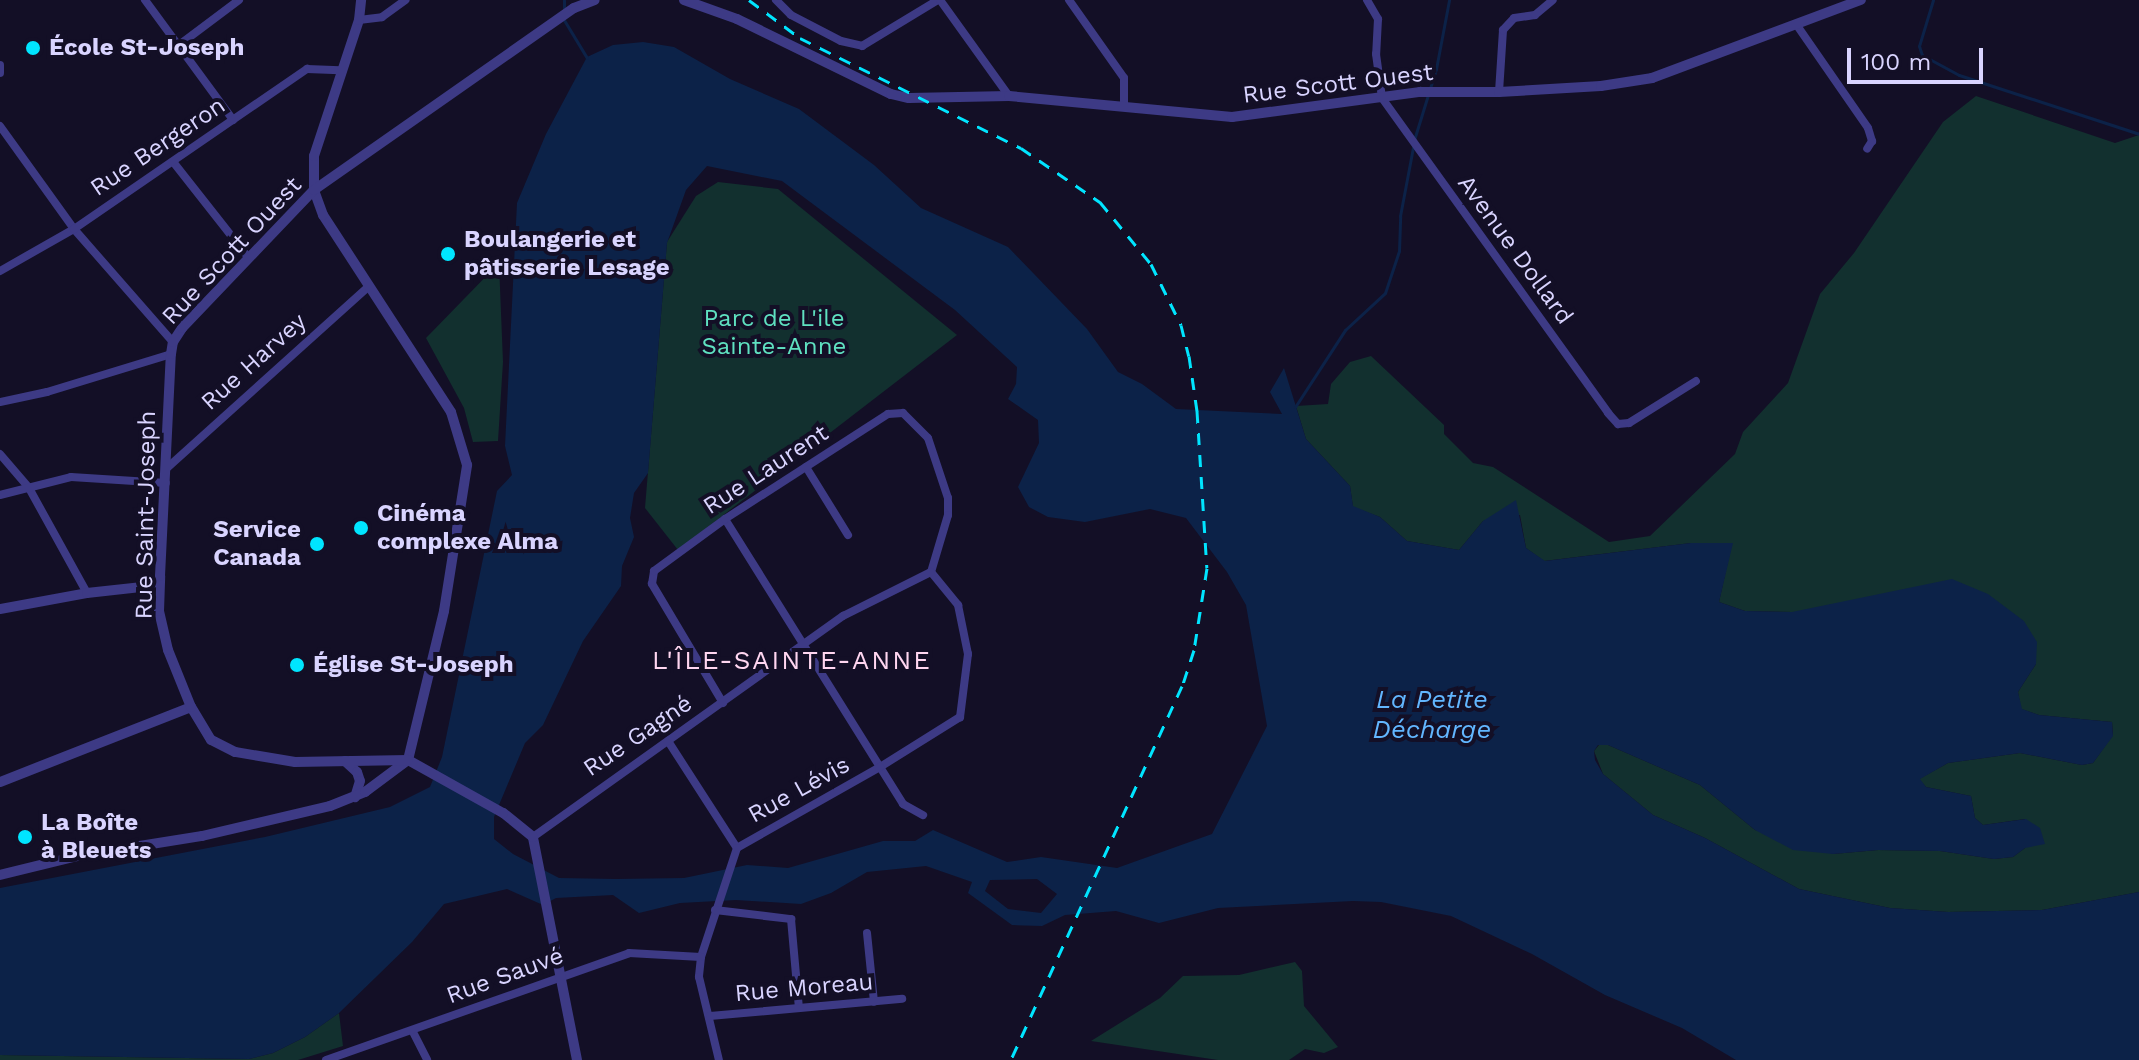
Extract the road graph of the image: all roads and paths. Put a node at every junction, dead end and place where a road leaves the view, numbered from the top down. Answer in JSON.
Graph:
{"nodes":[{"id":1,"x":145,"y":0,"type":"edge"},
{"id":2,"x":239,"y":0,"type":"edge"},
{"id":3,"x":361,"y":0,"type":"edge"},
{"id":4,"x":405,"y":0,"type":"edge"},
{"id":5,"x":595,"y":0,"type":"edge"},
{"id":6,"x":684,"y":0,"type":"edge"},
{"id":7,"x":776,"y":0,"type":"edge"},
{"id":8,"x":939,"y":0,"type":"edge"},
{"id":9,"x":1069,"y":0,"type":"edge"},
{"id":10,"x":1367,"y":0,"type":"edge"},
{"id":11,"x":1553,"y":0,"type":"edge"},
{"id":12,"x":1861,"y":0,"type":"edge"},
{"id":13,"x":359,"y":20,"type":"junction"},
{"id":14,"x":1796,"y":24,"type":"junction"},
{"id":15,"x":179,"y":45,"type":"junction"},
{"id":16,"x":0,"y":65,"type":"edge"},
{"id":17,"x":340,"y":70,"type":"junction"},
{"id":18,"x":0,"y":73,"type":"edge"},
{"id":19,"x":1499,"y":92,"type":"junction"},
{"id":20,"x":1009,"y":96,"type":"junction"},
{"id":21,"x":1382,"y":98,"type":"junction"},
{"id":22,"x":1124,"y":106,"type":"junction"},
{"id":23,"x":233,"y":120,"type":"junction"},
{"id":24,"x":0,"y":126,"type":"edge"},
{"id":25,"x":1867,"y":149,"type":"dead end"},
{"id":26,"x":174,"y":163,"type":"junction"},
{"id":27,"x":314,"y":190,"type":"junction"},
{"id":28,"x":74,"y":229,"type":"junction"},
{"id":29,"x":248,"y":257,"type":"junction"},
{"id":30,"x":0,"y":271,"type":"edge"},
{"id":31,"x":369,"y":286,"type":"junction"},
{"id":32,"x":173,"y":342,"type":"junction"},
{"id":33,"x":171,"y":354,"type":"junction"},
{"id":34,"x":1696,"y":381,"type":"dead end"},
{"id":35,"x":0,"y":402,"type":"edge"},
{"id":36,"x":0,"y":454,"type":"edge"},
{"id":37,"x":806,"y":467,"type":"junction"},
{"id":38,"x":167,"y":468,"type":"junction"},
{"id":39,"x":166,"y":483,"type":"junction"},
{"id":40,"x":29,"y":488,"type":"junction"},
{"id":41,"x":0,"y":495,"type":"edge"},
{"id":42,"x":725,"y":519,"type":"junction"},
{"id":43,"x":848,"y":535,"type":"dead end"},
{"id":44,"x":931,"y":572,"type":"junction"},
{"id":45,"x":159,"y":585,"type":"junction"},
{"id":46,"x":87,"y":593,"type":"junction"},
{"id":47,"x":0,"y":609,"type":"edge"},
{"id":48,"x":801,"y":644,"type":"junction"},
{"id":49,"x":723,"y":703,"type":"junction"},
{"id":50,"x":191,"y":707,"type":"junction"},
{"id":51,"x":668,"y":741,"type":"junction"},
{"id":52,"x":408,"y":760,"type":"junction"},
{"id":53,"x":345,"y":761,"type":"junction"},
{"id":54,"x":880,"y":767,"type":"junction"},
{"id":55,"x":0,"y":782,"type":"edge"},
{"id":56,"x":355,"y":797,"type":"junction"},
{"id":57,"x":923,"y":815,"type":"dead end"},
{"id":58,"x":533,"y":837,"type":"junction"},
{"id":59,"x":737,"y":848,"type":"junction"},
{"id":60,"x":0,"y":875,"type":"edge"},
{"id":61,"x":715,"y":910,"type":"junction"},
{"id":62,"x":867,"y":933,"type":"dead end"},
{"id":63,"x":701,"y":957,"type":"junction"},
{"id":64,"x":558,"y":977,"type":"junction"},
{"id":65,"x":902,"y":999,"type":"dead end"},
{"id":66,"x":874,"y":1002,"type":"junction"},
{"id":67,"x":799,"y":1008,"type":"junction"},
{"id":68,"x":710,"y":1016,"type":"junction"},
{"id":69,"x":413,"y":1032,"type":"junction"},
{"id":70,"x":326,"y":1060,"type":"edge"},
{"id":71,"x":427,"y":1060,"type":"edge"},
{"id":72,"x":577,"y":1060,"type":"edge"},
{"id":73,"x":719,"y":1060,"type":"edge"}],
"edges":[{"from":1,"to":15,"type":"street"},
{"from":2,"to":15,"type":"street"},
{"from":3,"to":13,"type":"street"},
{"from":4,"to":13,"type":"street"},
{"from":5,"to":27,"type":"street","name":"Rue Scott Ouest"},
{"from":6,"to":20,"type":"street","name":"Rue Scott Ouest"},
{"from":7,"to":8,"type":"street"},
{"from":8,"to":20,"type":"street"},
{"from":9,"to":22,"type":"street"},
{"from":10,"to":21,"type":"street"},
{"from":11,"to":19,"type":"street"},
{"from":12,"to":14,"type":"street","name":"Rue Scott Ouest"},
{"from":13,"to":17,"type":"street"},
{"from":14,"to":19,"type":"street","name":"Rue Scott Ouest"},
{"from":14,"to":25,"type":"street"},
{"from":15,"to":23,"type":"street"},
{"from":16,"to":18,"type":"street"},
{"from":17,"to":23,"type":"street","name":"Rue Bergeron"},
{"from":17,"to":27,"type":"street"},
{"from":19,"to":21,"type":"street","name":"Rue Scott Ouest"},
{"from":20,"to":22,"type":"street","name":"Rue Scott Ouest"},
{"from":21,"to":22,"type":"street","name":"Rue Scott Ouest"},
{"from":21,"to":34,"type":"street","name":"Avenue Dollard"},
{"from":23,"to":26,"type":"street","name":"Rue Bergeron"},
{"from":24,"to":28,"type":"street"},
{"from":26,"to":28,"type":"street","name":"Rue Bergeron"},
{"from":26,"to":29,"type":"street"},
{"from":27,"to":29,"type":"street","name":"Rue Scott Ouest"},
{"from":27,"to":31,"type":"street"},
{"from":28,"to":30,"type":"street","name":"Rue Bergeron"},
{"from":28,"to":32,"type":"street"},
{"from":29,"to":32,"type":"street","name":"Rue Scott Ouest"},
{"from":31,"to":38,"type":"street","name":"Rue Harvey"},
{"from":31,"to":52,"type":"street"},
{"from":32,"to":33,"type":"street","name":"Rue Scott Ouest"},
{"from":33,"to":35,"type":"street","name":"Rue Scott Ouest"},
{"from":33,"to":38,"type":"street","name":"Rue Saint-Joseph"},
{"from":36,"to":40,"type":"street"},
{"from":37,"to":42,"type":"street","name":"Rue Laurent"},
{"from":37,"to":43,"type":"street"},
{"from":37,"to":44,"type":"street","name":"Rue Laurent"},
{"from":38,"to":39,"type":"street","name":"Rue Saint-Joseph"},
{"from":39,"to":40,"type":"street"},
{"from":39,"to":45,"type":"street","name":"Rue Saint-Joseph"},
{"from":40,"to":41,"type":"street"},
{"from":40,"to":46,"type":"street"},
{"from":42,"to":48,"type":"street"},
{"from":42,"to":49,"type":"street","name":"Rue Laurent"},
{"from":44,"to":48,"type":"street","name":"Rue Gagné"},
{"from":44,"to":54,"type":"street","name":"Rue Lévis"},
{"from":45,"to":46,"type":"street"},
{"from":45,"to":50,"type":"street","name":"Rue Saint-Joseph"},
{"from":46,"to":47,"type":"street"},
{"from":48,"to":49,"type":"street","name":"Rue Gagné"},
{"from":48,"to":54,"type":"street"},
{"from":49,"to":51,"type":"street","name":"Rue Gagné"},
{"from":50,"to":53,"type":"street","name":"Rue Saint-Joseph"},
{"from":50,"to":55,"type":"street"},
{"from":51,"to":58,"type":"street","name":"Rue Gagné"},
{"from":51,"to":59,"type":"street"},
{"from":52,"to":53,"type":"street","name":"Rue Saint-Joseph"},
{"from":52,"to":56,"type":"street"},
{"from":52,"to":58,"type":"street","name":"Rue Saint-Joseph"},
{"from":53,"to":56,"type":"street"},
{"from":54,"to":57,"type":"street"},
{"from":54,"to":59,"type":"street","name":"Rue Lévis"},
{"from":56,"to":60,"type":"street"},
{"from":58,"to":64,"type":"street"},
{"from":59,"to":61,"type":"street"},
{"from":61,"to":63,"type":"street"},
{"from":61,"to":67,"type":"street"},
{"from":62,"to":66,"type":"street"},
{"from":63,"to":64,"type":"street","name":"Rue Sauvé"},
{"from":63,"to":68,"type":"street"},
{"from":64,"to":69,"type":"street","name":"Rue Sauvé"},
{"from":64,"to":72,"type":"street"},
{"from":65,"to":66,"type":"street","name":"Rue Moreau"},
{"from":66,"to":67,"type":"street","name":"Rue Moreau"},
{"from":67,"to":68,"type":"street","name":"Rue Moreau"},
{"from":68,"to":73,"type":"street"},
{"from":69,"to":70,"type":"street","name":"Rue Sauvé"},
{"from":69,"to":71,"type":"street"}]}
